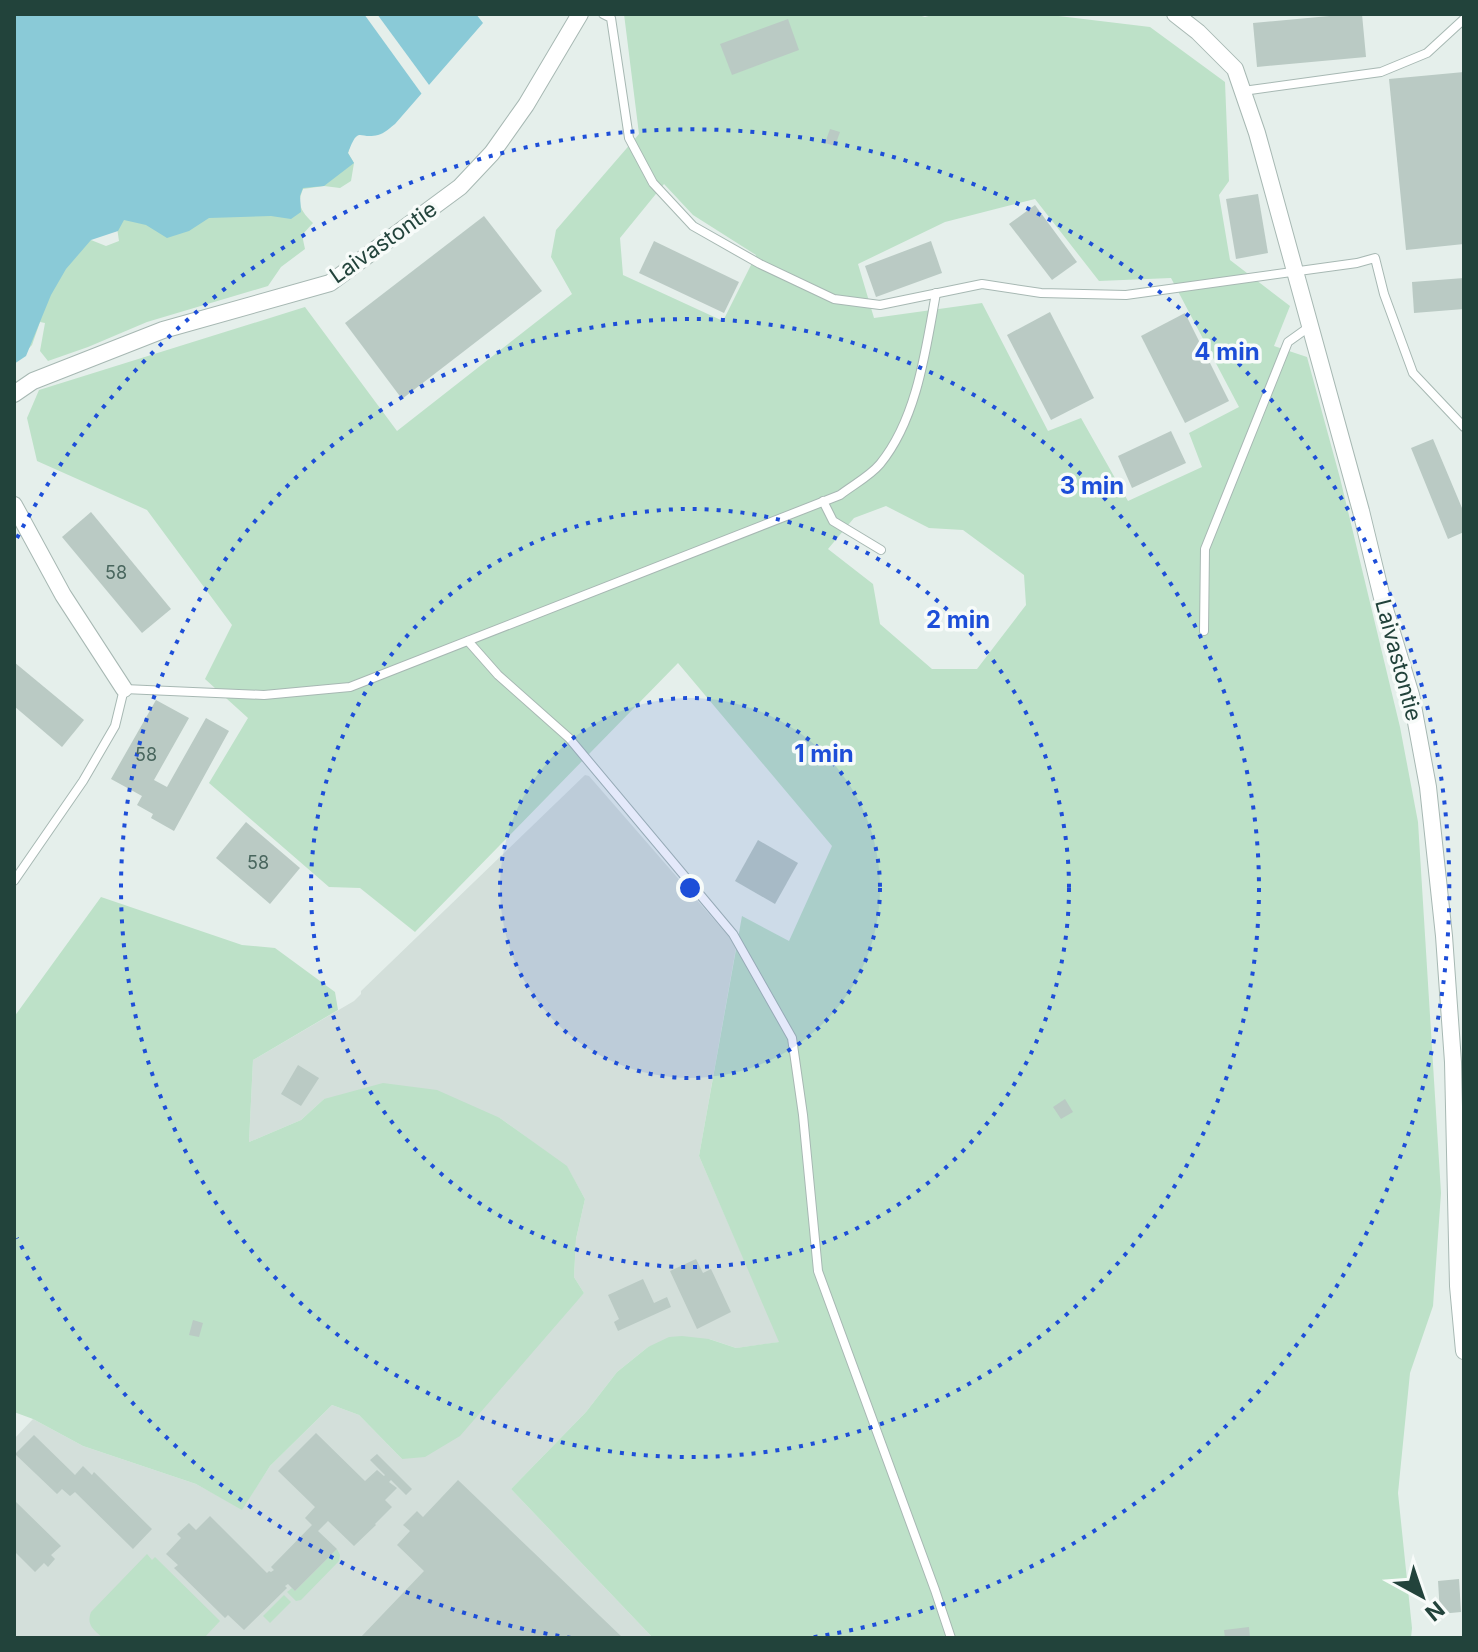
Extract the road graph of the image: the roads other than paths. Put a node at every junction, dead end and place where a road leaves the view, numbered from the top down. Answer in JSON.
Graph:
{"nodes":[{"id":1,"x":580,"y":14,"type":"edge"},
{"id":2,"x":603,"y":14,"type":"edge"},
{"id":3,"x":1175,"y":14,"type":"edge"},
{"id":4,"x":1464,"y":19,"type":"edge"},
{"id":5,"x":1242,"y":92,"type":"junction"},
{"id":6,"x":1295,"y":272,"type":"junction"},
{"id":7,"x":936,"y":293,"type":"junction"},
{"id":8,"x":1310,"y":327,"type":"junction"},
{"id":9,"x":14,"y":394,"type":"edge"},
{"id":10,"x":1464,"y":427,"type":"edge"},
{"id":11,"x":823,"y":501,"type":"junction"},
{"id":12,"x":14,"y":505,"type":"edge"},
{"id":13,"x":881,"y":550,"type":"dead end"},
{"id":14,"x":1204,"y":631,"type":"dead end"},
{"id":15,"x":468,"y":641,"type":"junction"},
{"id":16,"x":124,"y":689,"type":"junction"},
{"id":17,"x":14,"y":881,"type":"edge"},
{"id":18,"x":1458,"y":1055,"type":"edge"},
{"id":19,"x":1464,"y":1351,"type":"edge"},
{"id":20,"x":951,"y":1638,"type":"edge"}],
"edges":[{"from":1,"to":9,"type":"street","name":"Laivastontie"},
{"from":2,"to":7,"type":"lane"},
{"from":3,"to":5,"type":"street","name":"Laivastontie"},
{"from":4,"to":5,"type":"lane"},
{"from":5,"to":6,"type":"street","name":"Laivastontie"},
{"from":6,"to":7,"type":"lane"},
{"from":6,"to":8,"type":"street","name":"Laivastontie"},
{"from":6,"to":10,"type":"lane"},
{"from":7,"to":11,"type":"lane"},
{"from":8,"to":14,"type":"lane"},
{"from":8,"to":18,"type":"street","name":"Laivastontie"},
{"from":11,"to":13,"type":"lane"},
{"from":11,"to":15,"type":"lane"},
{"from":12,"to":16,"type":"street"},
{"from":15,"to":16,"type":"lane"},
{"from":15,"to":20,"type":"lane"},
{"from":16,"to":17,"type":"lane"},
{"from":18,"to":19,"type":"street","name":"Laivastontie"}]}
